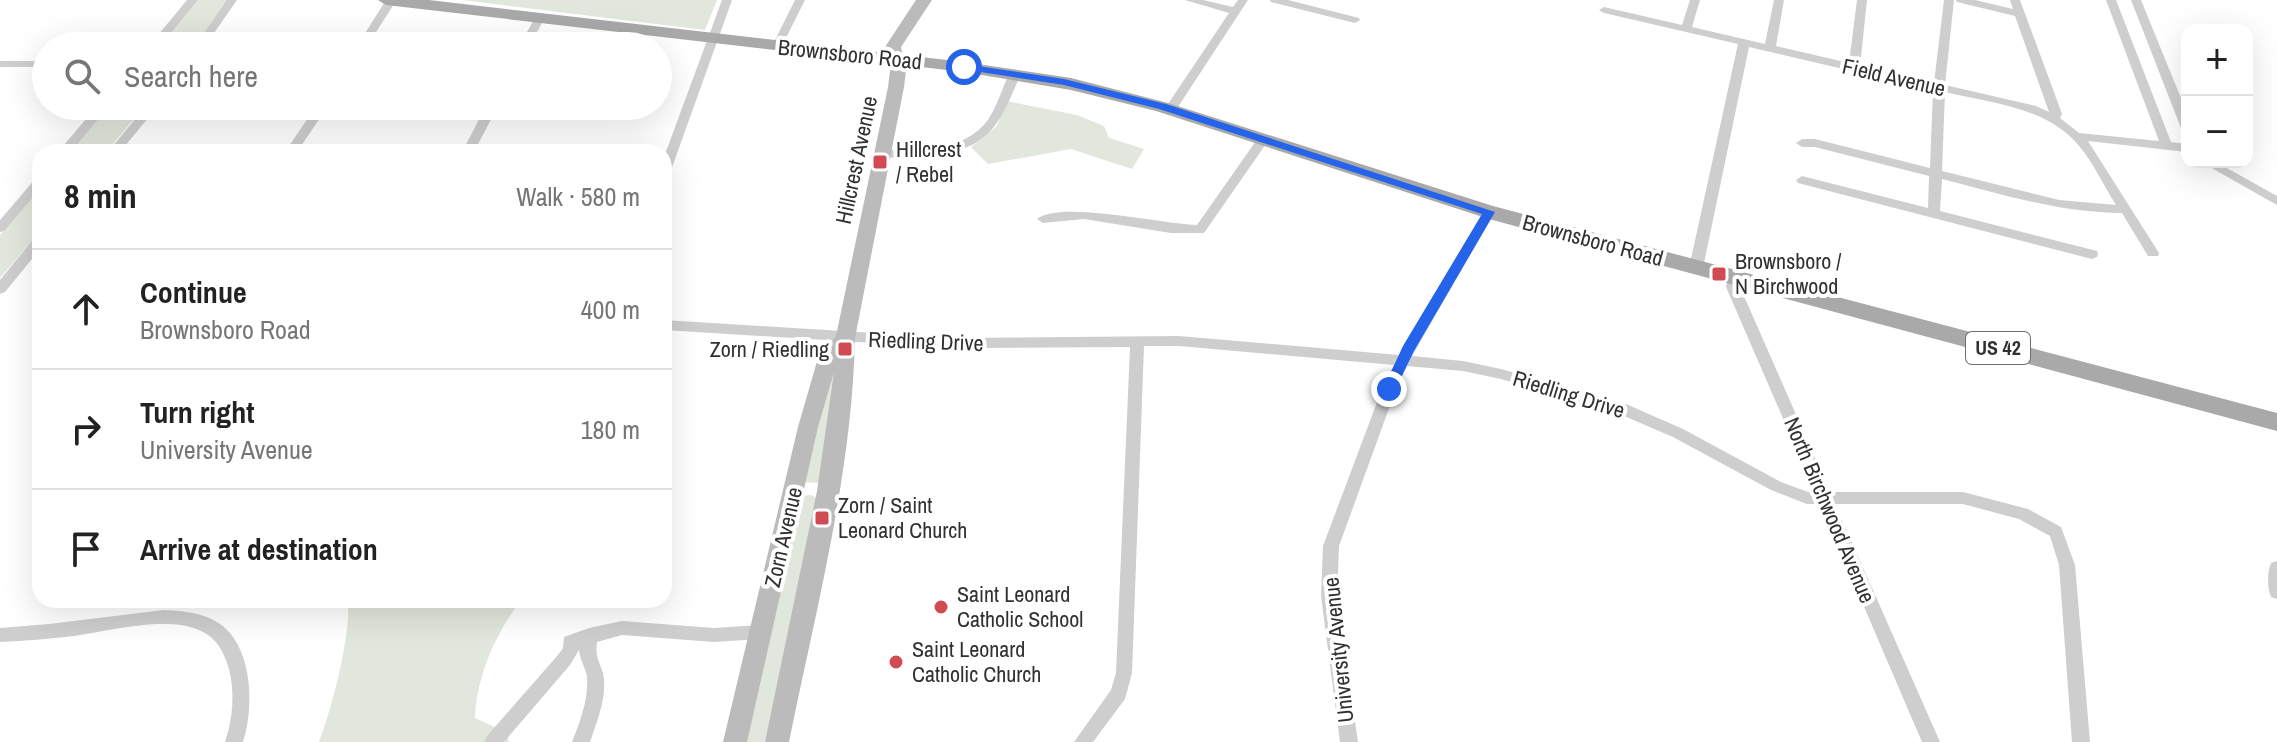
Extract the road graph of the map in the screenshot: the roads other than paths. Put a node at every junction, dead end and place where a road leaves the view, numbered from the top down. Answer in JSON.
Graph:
{"nodes":[{"id":1,"x":193,"y":0,"type":"edge"},
{"id":2,"x":232,"y":0,"type":"edge"},
{"id":3,"x":388,"y":0,"type":"edge"},
{"id":4,"x":727,"y":0,"type":"edge"},
{"id":5,"x":800,"y":0,"type":"edge"},
{"id":6,"x":924,"y":0,"type":"edge"},
{"id":7,"x":1190,"y":0,"type":"edge"},
{"id":8,"x":1243,"y":0,"type":"edge"},
{"id":9,"x":1275,"y":0,"type":"edge"},
{"id":10,"x":1695,"y":0,"type":"edge"},
{"id":11,"x":1779,"y":0,"type":"edge"},
{"id":12,"x":1862,"y":0,"type":"edge"},
{"id":13,"x":1949,"y":0,"type":"edge"},
{"id":14,"x":1961,"y":0,"type":"edge"},
{"id":15,"x":2111,"y":0,"type":"edge"},
{"id":16,"x":2136,"y":0,"type":"edge"},
{"id":17,"x":2017,"y":6,"type":"edge"},
{"id":18,"x":1604,"y":10,"type":"dead end"},
{"id":19,"x":1236,"y":11,"type":"junction"},
{"id":20,"x":540,"y":18,"type":"junction"},
{"id":21,"x":1355,"y":20,"type":"dead end"},
{"id":22,"x":1686,"y":29,"type":"junction"},
{"id":23,"x":166,"y":32,"type":"edge"},
{"id":24,"x":210,"y":32,"type":"edge"},
{"id":25,"x":370,"y":32,"type":"edge"},
{"id":26,"x":532,"y":32,"type":"edge"},
{"id":27,"x":656,"y":32,"type":"edge"},
{"id":28,"x":672,"y":34,"type":"edge"},
{"id":29,"x":714,"y":39,"type":"junction"},
{"id":30,"x":1744,"y":43,"type":"junction"},
{"id":31,"x":777,"y":46,"type":"junction"},
{"id":32,"x":1770,"y":49,"type":"junction"},
{"id":33,"x":894,"y":59,"type":"junction"},
{"id":34,"x":0,"y":64,"type":"edge"},
{"id":35,"x":32,"y":64,"type":"edge"},
{"id":36,"x":1854,"y":68,"type":"junction"},
{"id":37,"x":1015,"y":74,"type":"junction"},
{"id":38,"x":1939,"y":88,"type":"junction"},
{"id":39,"x":1170,"y":110,"type":"junction"},
{"id":40,"x":2181,"y":113,"type":"edge"},
{"id":41,"x":2054,"y":119,"type":"junction"},
{"id":42,"x":91,"y":120,"type":"edge"},
{"id":43,"x":140,"y":120,"type":"edge"},
{"id":44,"x":313,"y":120,"type":"edge"},
{"id":45,"x":485,"y":120,"type":"edge"},
{"id":46,"x":2076,"y":136,"type":"junction"},
{"id":47,"x":1262,"y":141,"type":"junction"},
{"id":48,"x":1802,"y":143,"type":"dead end"},
{"id":49,"x":71,"y":144,"type":"edge"},
{"id":50,"x":121,"y":144,"type":"edge"},
{"id":51,"x":296,"y":144,"type":"edge"},
{"id":52,"x":472,"y":144,"type":"edge"},
{"id":53,"x":2177,"y":147,"type":"edge"},
{"id":54,"x":672,"y":152,"type":"edge"},
{"id":55,"x":882,"y":154,"type":"junction"},
{"id":56,"x":2218,"y":168,"type":"edge"},
{"id":57,"x":1936,"y":172,"type":"junction"},
{"id":58,"x":1802,"y":180,"type":"dead end"},
{"id":59,"x":32,"y":190,"type":"edge"},
{"id":60,"x":2277,"y":201,"type":"edge"},
{"id":61,"x":2123,"y":209,"type":"junction"},
{"id":62,"x":1489,"y":212,"type":"junction"},
{"id":63,"x":1934,"y":215,"type":"junction"},
{"id":64,"x":1043,"y":219,"type":"dead end"},
{"id":65,"x":0,"y":228,"type":"edge"},
{"id":66,"x":32,"y":250,"type":"edge"},
{"id":67,"x":2153,"y":253,"type":"dead end"},
{"id":68,"x":2092,"y":254,"type":"dead end"},
{"id":69,"x":1696,"y":268,"type":"junction"},
{"id":70,"x":1733,"y":278,"type":"junction"},
{"id":71,"x":0,"y":289,"type":"edge"},
{"id":72,"x":672,"y":325,"type":"edge"},
{"id":73,"x":845,"y":338,"type":"junction"},
{"id":74,"x":1137,"y":341,"type":"junction"},
{"id":75,"x":1364,"y":358,"type":"junction"},
{"id":76,"x":1403,"y":361,"type":"junction"},
{"id":77,"x":1392,"y":382,"type":"junction"},
{"id":78,"x":2277,"y":422,"type":"edge"},
{"id":79,"x":1826,"y":499,"type":"junction"},
{"id":80,"x":2277,"y":568,"type":"edge"},
{"id":81,"x":2277,"y":592,"type":"edge"},
{"id":82,"x":760,"y":632,"type":"junction"},
{"id":83,"x":0,"y":635,"type":"edge"},
{"id":84,"x":589,"y":635,"type":"junction"},
{"id":85,"x":234,"y":742,"type":"edge"},
{"id":86,"x":493,"y":742,"type":"edge"},
{"id":87,"x":581,"y":742,"type":"edge"},
{"id":88,"x":735,"y":742,"type":"edge"},
{"id":89,"x":777,"y":742,"type":"edge"},
{"id":90,"x":1083,"y":742,"type":"edge"},
{"id":91,"x":1349,"y":742,"type":"edge"},
{"id":92,"x":1931,"y":742,"type":"edge"},
{"id":93,"x":2081,"y":742,"type":"edge"}],
"edges":[{"from":1,"to":23,"type":"street"},
{"from":2,"to":24,"type":"street"},
{"from":3,"to":20,"type":"main road","name":"Brownsboro Road","number":"US 42"},
{"from":3,"to":25,"type":"street"},
{"from":4,"to":29,"type":"street"},
{"from":5,"to":31,"type":"street"},
{"from":6,"to":33,"type":"main road","name":"Hillcrest Avenue"},
{"from":7,"to":19,"type":"street"},
{"from":8,"to":19,"type":"street"},
{"from":9,"to":21,"type":"street"},
{"from":10,"to":22,"type":"street"},
{"from":11,"to":32,"type":"street"},
{"from":12,"to":36,"type":"street"},
{"from":13,"to":38,"type":"street"},
{"from":14,"to":17,"type":"street"},
{"from":15,"to":53,"type":"street"},
{"from":16,"to":40,"type":"street"},
{"from":17,"to":41,"type":"street"},
{"from":18,"to":22,"type":"street","name":"Field Avenue"},
{"from":19,"to":39,"type":"street"},
{"from":20,"to":26,"type":"street"},
{"from":20,"to":27,"type":"main road","name":"Brownsboro Road","number":"US 42"},
{"from":22,"to":30,"type":"street","name":"Field Avenue"},
{"from":28,"to":29,"type":"main road","name":"Brownsboro Road","number":"US 42"},
{"from":29,"to":31,"type":"main road","name":"Brownsboro Road","number":"US 42"},
{"from":29,"to":54,"type":"street"},
{"from":30,"to":32,"type":"street","name":"Field Avenue"},
{"from":30,"to":69,"type":"street"},
{"from":31,"to":33,"type":"main road","name":"Brownsboro Road","number":"US 42"},
{"from":32,"to":36,"type":"street","name":"Field Avenue"},
{"from":33,"to":37,"type":"main road","name":"Brownsboro Road","number":"US 42"},
{"from":33,"to":55,"type":"main road","name":"Hillcrest Avenue"},
{"from":34,"to":35,"type":"street"},
{"from":36,"to":38,"type":"street","name":"Field Avenue"},
{"from":37,"to":39,"type":"main road","name":"Brownsboro Road","number":"US 42"},
{"from":37,"to":55,"type":"street"},
{"from":38,"to":41,"type":"street","name":"Field Avenue"},
{"from":38,"to":57,"type":"street"},
{"from":39,"to":47,"type":"main road","name":"Brownsboro Road","number":"US 42"},
{"from":41,"to":46,"type":"street","name":"Field Avenue"},
{"from":42,"to":49,"type":"street"},
{"from":43,"to":50,"type":"street"},
{"from":44,"to":51,"type":"street"},
{"from":45,"to":52,"type":"street"},
{"from":46,"to":53,"type":"street"},
{"from":46,"to":61,"type":"street"},
{"from":47,"to":62,"type":"main road","name":"Brownsboro Road","number":"US 42"},
{"from":47,"to":64,"type":"street"},
{"from":48,"to":57,"type":"street"},
{"from":55,"to":73,"type":"main road","name":"Hillcrest Avenue"},
{"from":56,"to":60,"type":"street"},
{"from":57,"to":61,"type":"street"},
{"from":57,"to":63,"type":"street"},
{"from":58,"to":63,"type":"street"},
{"from":59,"to":65,"type":"street"},
{"from":61,"to":67,"type":"street"},
{"from":62,"to":69,"type":"main road","name":"Brownsboro Road","number":"US 42"},
{"from":62,"to":76,"type":"street","name":"University Avenue"},
{"from":63,"to":68,"type":"street"},
{"from":66,"to":71,"type":"street"},
{"from":69,"to":70,"type":"main road","name":"Brownsboro Road","number":"US 42"},
{"from":70,"to":78,"type":"main road","name":"Brownsboro Road","number":"US 42"},
{"from":70,"to":79,"type":"street","name":"North Birchwood Avenue"},
{"from":72,"to":73,"type":"street"},
{"from":73,"to":74,"type":"street","name":"Riedling Drive"},
{"from":73,"to":82,"type":"main road","name":"Zorn Avenue"},
{"from":73,"to":89,"type":"main road","name":"Zorn Avenue"},
{"from":74,"to":75,"type":"street","name":"Riedling Drive"},
{"from":74,"to":90,"type":"street"},
{"from":75,"to":76,"type":"street","name":"Riedling Drive"},
{"from":75,"to":77,"type":"street"},
{"from":76,"to":77,"type":"street","name":"University Avenue"},
{"from":76,"to":79,"type":"street","name":"Riedling Drive"},
{"from":77,"to":91,"type":"street","name":"University Avenue"},
{"from":79,"to":92,"type":"street","name":"North Birchwood Avenue"},
{"from":79,"to":93,"type":"street","name":"Riedling Drive"},
{"from":80,"to":81,"type":"street"},
{"from":82,"to":84,"type":"street"},
{"from":82,"to":88,"type":"main road","name":"Zorn Avenue"},
{"from":83,"to":85,"type":"street"},
{"from":84,"to":86,"type":"street"},
{"from":84,"to":87,"type":"street"}]}
